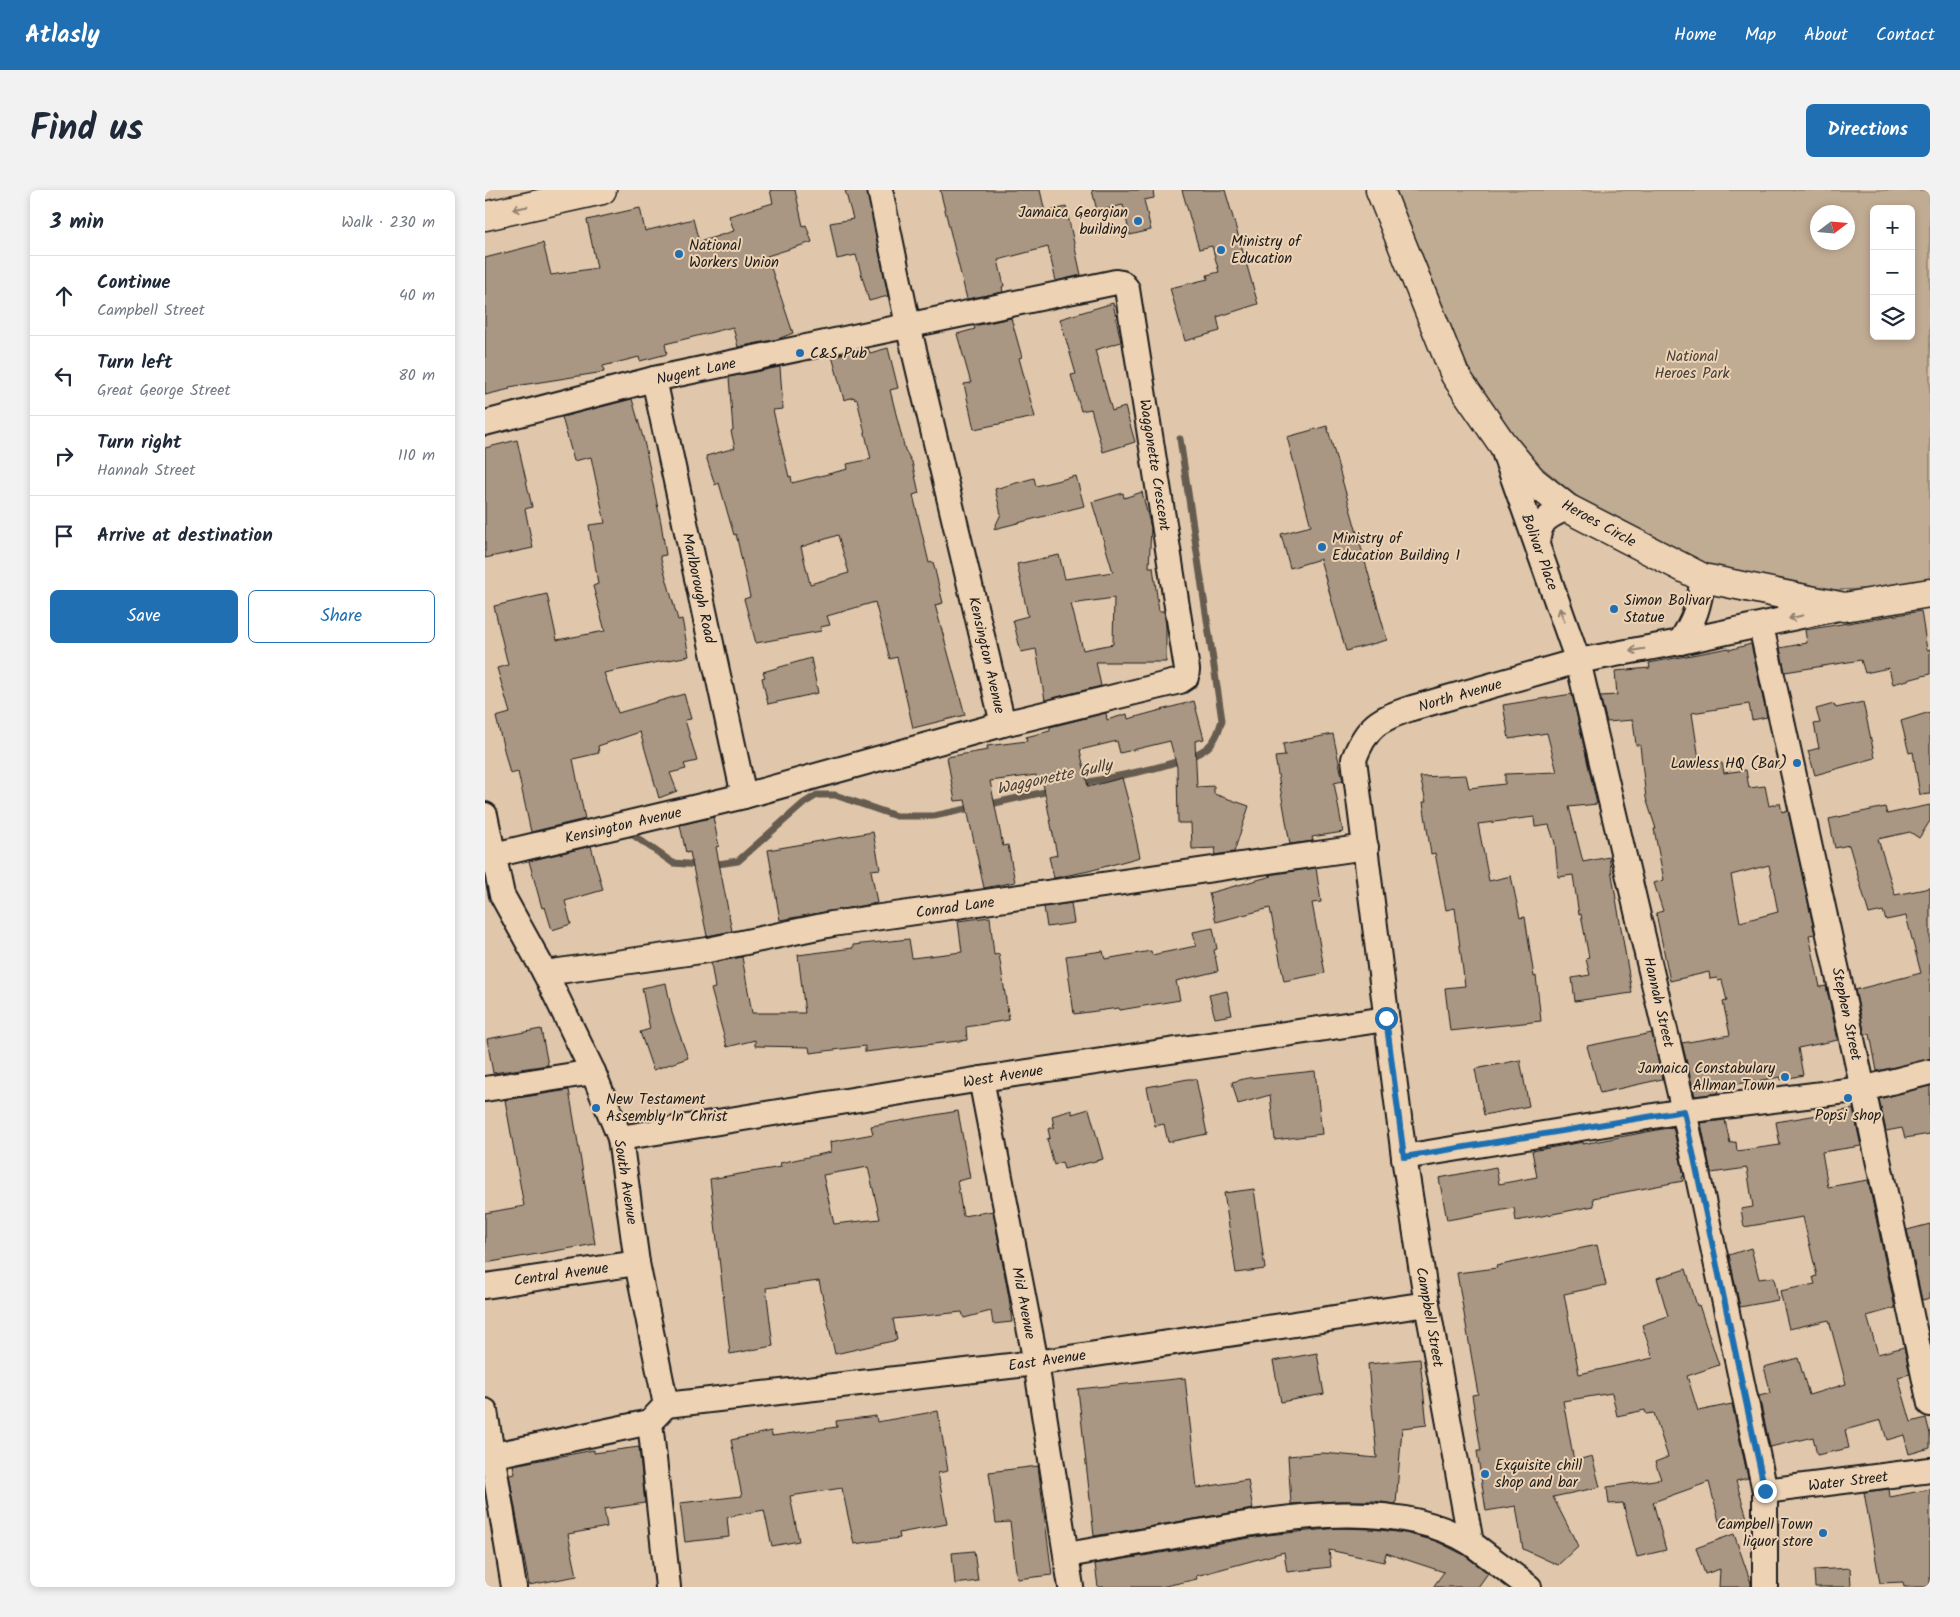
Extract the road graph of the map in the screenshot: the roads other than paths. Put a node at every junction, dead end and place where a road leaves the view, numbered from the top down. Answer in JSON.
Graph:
{"nodes":[{"id":1,"x":602,"y":190,"type":"edge"},
{"id":2,"x":880,"y":190,"type":"edge"},
{"id":3,"x":1380,"y":190,"type":"edge"},
{"id":4,"x":485,"y":216,"type":"edge"},
{"id":5,"x":908,"y":325,"type":"junction"},
{"id":6,"x":654,"y":380,"type":"junction"},
{"id":7,"x":485,"y":423,"type":"edge"},
{"id":8,"x":1501,"y":442,"type":"junction"},
{"id":9,"x":1567,"y":508,"type":"junction"},
{"id":10,"x":1537,"y":543,"type":"junction"},
{"id":11,"x":1703,"y":578,"type":"junction"},
{"id":12,"x":1929,"y":596,"type":"edge"},
{"id":13,"x":1844,"y":607,"type":"junction"},
{"id":14,"x":1761,"y":626,"type":"junction"},
{"id":15,"x":1680,"y":642,"type":"junction"},
{"id":16,"x":1579,"y":661,"type":"junction"},
{"id":17,"x":1003,"y":724,"type":"junction"},
{"id":18,"x":744,"y":796,"type":"junction"},
{"id":19,"x":485,"y":816,"type":"edge"},
{"id":20,"x":1367,"y":847,"type":"junction"},
{"id":21,"x":494,"y":856,"type":"junction"},
{"id":22,"x":545,"y":973,"type":"junction"},
{"id":23,"x":1386,"y":1018,"type":"junction"},
{"id":24,"x":593,"y":1072,"type":"junction"},
{"id":25,"x":1930,"y":1072,"type":"edge"},
{"id":26,"x":981,"y":1079,"type":"junction"},
{"id":27,"x":1863,"y":1088,"type":"junction"},
{"id":28,"x":485,"y":1089,"type":"edge"},
{"id":29,"x":1684,"y":1111,"type":"junction"},
{"id":30,"x":620,"y":1138,"type":"junction"},
{"id":31,"x":1404,"y":1157,"type":"junction"},
{"id":32,"x":637,"y":1263,"type":"junction"},
{"id":33,"x":485,"y":1286,"type":"edge"},
{"id":34,"x":1427,"y":1304,"type":"junction"},
{"id":35,"x":1035,"y":1363,"type":"junction"},
{"id":36,"x":1930,"y":1404,"type":"edge"},
{"id":37,"x":666,"y":1405,"type":"junction"},
{"id":38,"x":485,"y":1411,"type":"edge"},
{"id":39,"x":650,"y":1422,"type":"junction"},
{"id":40,"x":488,"y":1457,"type":"edge"},
{"id":41,"x":1930,"y":1470,"type":"edge"},
{"id":42,"x":1765,"y":1491,"type":"junction"},
{"id":43,"x":1471,"y":1543,"type":"junction"},
{"id":44,"x":1067,"y":1555,"type":"junction"},
{"id":45,"x":514,"y":1587,"type":"edge"},
{"id":46,"x":668,"y":1587,"type":"edge"},
{"id":47,"x":1071,"y":1587,"type":"edge"},
{"id":48,"x":1529,"y":1587,"type":"edge"},
{"id":49,"x":1765,"y":1587,"type":"edge"}],
"edges":[{"from":1,"to":4,"type":"main road","one_way":true},
{"from":2,"to":5,"type":"street","name":"Kensington Avenue"},
{"from":3,"to":8,"type":"main road","name":"Heroes Circle"},
{"from":5,"to":6,"type":"street","name":"Nugent Lane"},
{"from":5,"to":17,"type":"street","name":"Kensington Avenue"},
{"from":5,"to":17,"type":"street","name":"Waggonette Crescent"},
{"from":6,"to":7,"type":"street","name":"Nugent Lane"},
{"from":6,"to":18,"type":"street","name":"Marlborough Road"},
{"from":8,"to":9,"type":"main road","name":"Heroes Circle"},
{"from":8,"to":10,"type":"street","name":"Bolivar Place"},
{"from":9,"to":10,"type":"street"},
{"from":9,"to":11,"type":"main road","name":"Heroes Circle"},
{"from":16,"to":10,"type":"street","name":"Bolivar Place","one_way":true},
{"from":11,"to":13,"type":"main road","name":"Heroes Circle"},
{"from":11,"to":15,"type":"street"},
{"from":12,"to":13,"type":"main road","name":"Heroes Circle"},
{"from":13,"to":14,"type":"street","name":"North Avenue","one_way":true},
{"from":14,"to":15,"type":"street","name":"North Avenue"},
{"from":14,"to":27,"type":"street","name":"Stephen Street"},
{"from":15,"to":16,"type":"street","name":"North Avenue","one_way":true},
{"from":16,"to":20,"type":"street","name":"North Avenue"},
{"from":16,"to":29,"type":"street","name":"Hannah Street"},
{"from":17,"to":18,"type":"street","name":"Kensington Avenue"},
{"from":18,"to":21,"type":"street","name":"Kensington Avenue"},
{"from":19,"to":21,"type":"street","name":"South Avenue"},
{"from":20,"to":22,"type":"street","name":"Conrad Lane"},
{"from":20,"to":23,"type":"street","name":"North Avenue"},
{"from":21,"to":22,"type":"street","name":"South Avenue"},
{"from":22,"to":24,"type":"street","name":"South Avenue"},
{"from":23,"to":26,"type":"street","name":"West Avenue"},
{"from":23,"to":31,"type":"street","name":"Campbell Street"},
{"from":24,"to":28,"type":"street"},
{"from":24,"to":30,"type":"street","name":"South Avenue"},
{"from":25,"to":27,"type":"street"},
{"from":26,"to":30,"type":"street","name":"West Avenue"},
{"from":26,"to":35,"type":"street","name":"Mid Avenue"},
{"from":27,"to":29,"type":"street"},
{"from":27,"to":36,"type":"street","name":"Stephen Street"},
{"from":29,"to":31,"type":"street"},
{"from":29,"to":42,"type":"street","name":"Hannah Street"},
{"from":30,"to":32,"type":"street","name":"South Avenue"},
{"from":31,"to":34,"type":"street","name":"Campbell Street"},
{"from":32,"to":33,"type":"street","name":"Central Avenue"},
{"from":32,"to":37,"type":"street","name":"South Avenue"},
{"from":34,"to":35,"type":"street","name":"East Avenue"},
{"from":34,"to":43,"type":"street","name":"Campbell Street"},
{"from":35,"to":37,"type":"street","name":"East Avenue"},
{"from":35,"to":44,"type":"street","name":"Mid Avenue"},
{"from":37,"to":39,"type":"street"},
{"from":38,"to":40,"type":"street"},
{"from":39,"to":40,"type":"street"},
{"from":39,"to":46,"type":"street"},
{"from":40,"to":45,"type":"street"},
{"from":41,"to":42,"type":"street","name":"Water Street"},
{"from":42,"to":49,"type":"street","name":"Hannah Street"},
{"from":43,"to":44,"type":"street"},
{"from":43,"to":48,"type":"street"},
{"from":44,"to":47,"type":"street","name":"Mid Avenue"}]}
